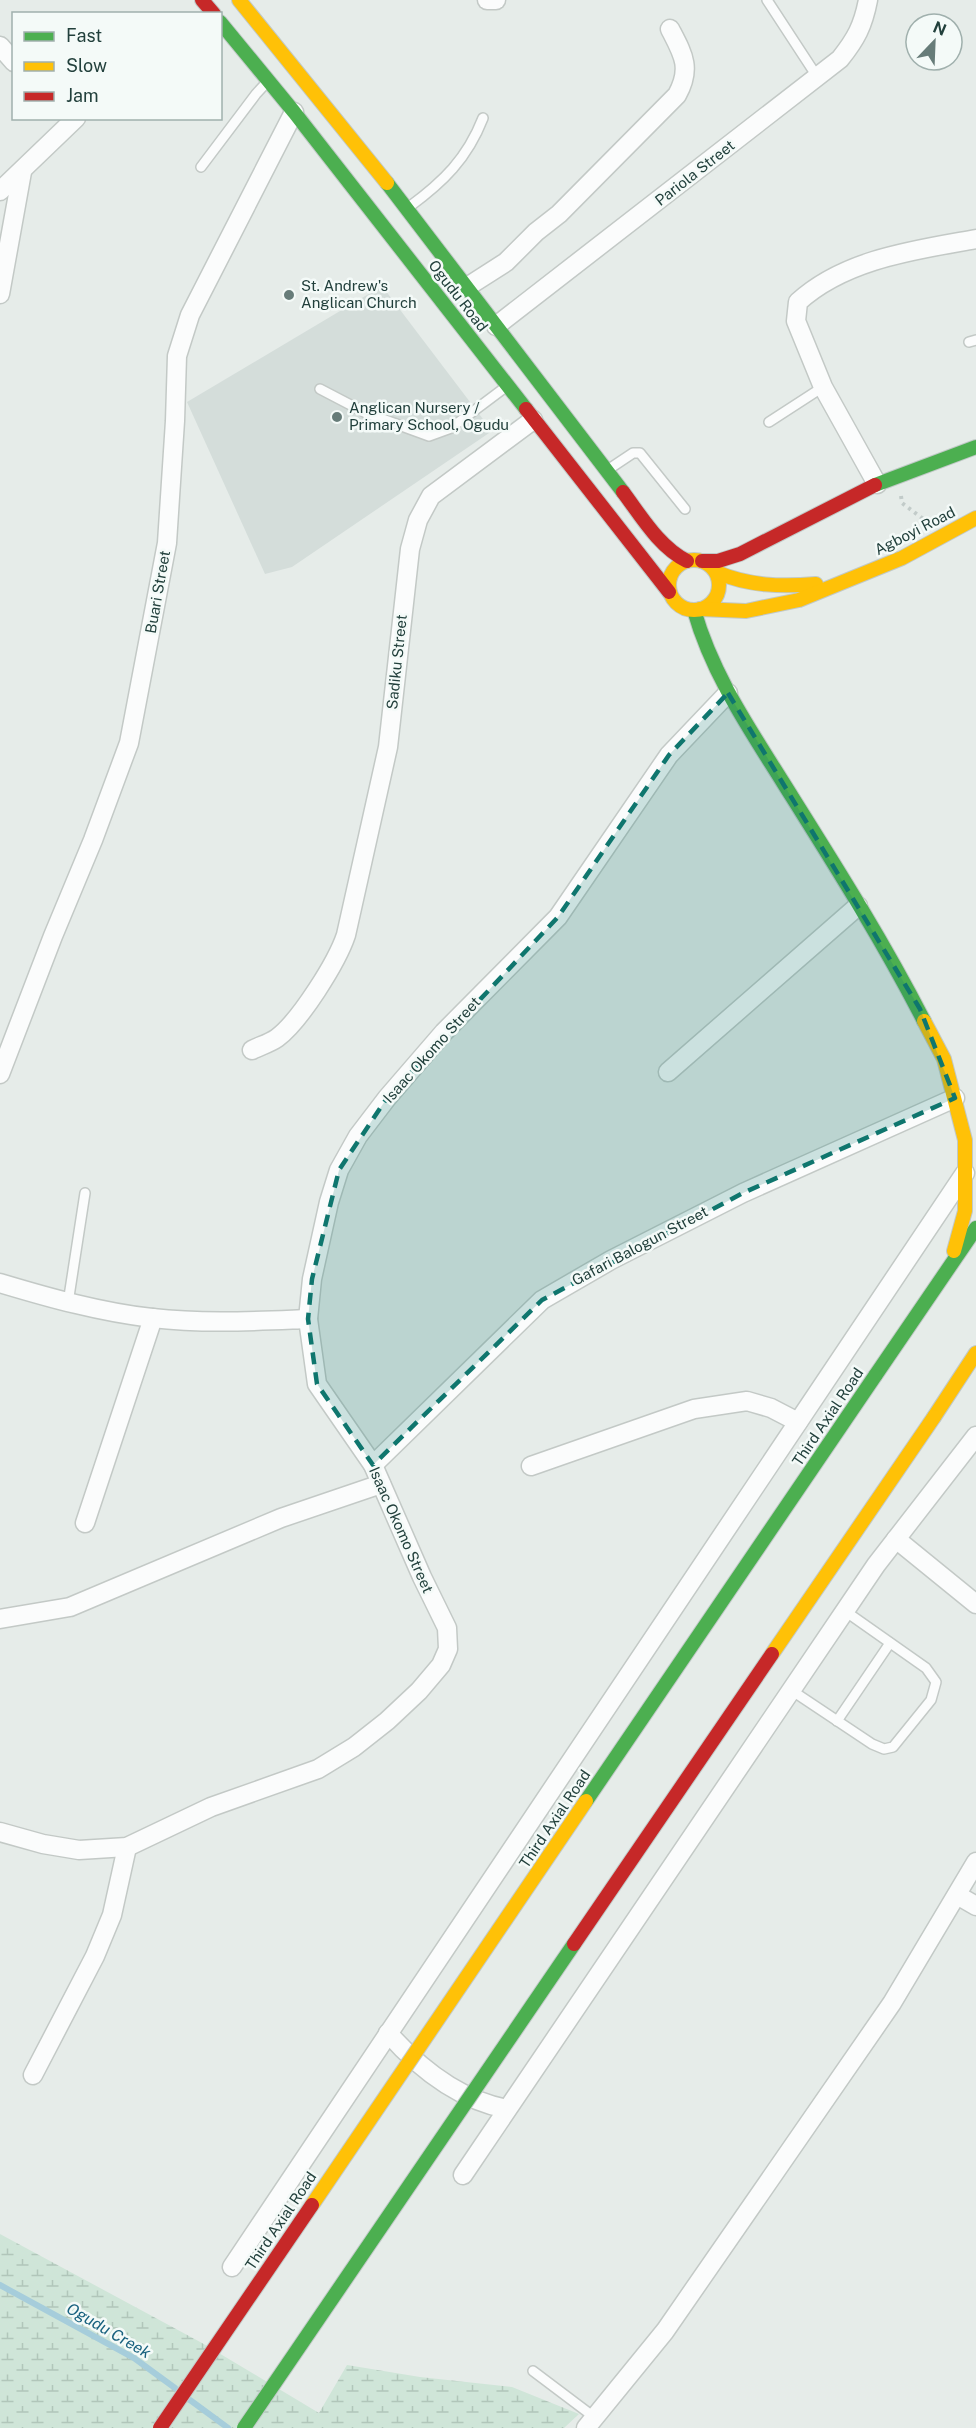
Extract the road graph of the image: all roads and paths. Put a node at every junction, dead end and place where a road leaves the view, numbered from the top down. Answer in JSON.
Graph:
{"nodes":[{"id":1,"x":239,"y":0,"type":"edge"},
{"id":2,"x":487,"y":0,"type":"edge"},
{"id":3,"x":496,"y":0,"type":"edge"},
{"id":4,"x":767,"y":0,"type":"edge"},
{"id":5,"x":868,"y":0,"type":"edge"},
{"id":6,"x":222,"y":24,"type":"edge"},
{"id":7,"x":670,"y":29,"type":"dead end"},
{"id":8,"x":0,"y":46,"type":"edge"},
{"id":9,"x":12,"y":60,"type":"edge"},
{"id":10,"x":818,"y":78,"type":"junction"},
{"id":11,"x":269,"y":81,"type":"junction"},
{"id":12,"x":294,"y":112,"type":"junction"},
{"id":13,"x":483,"y":118,"type":"dead end"},
{"id":14,"x":69,"y":120,"type":"edge"},
{"id":15,"x":201,"y":167,"type":"dead end"},
{"id":16,"x":22,"y":172,"type":"junction"},
{"id":17,"x":0,"y":191,"type":"edge"},
{"id":18,"x":407,"y":208,"type":"junction"},
{"id":19,"x":976,"y":239,"type":"edge"},
{"id":20,"x":467,"y":287,"type":"junction"},
{"id":21,"x":0,"y":294,"type":"edge"},
{"id":22,"x":496,"y":326,"type":"junction"},
{"id":23,"x":507,"y":386,"type":"junction"},
{"id":24,"x":822,"y":387,"type":"junction"},
{"id":25,"x":320,"y":389,"type":"dead end"},
{"id":26,"x":533,"y":420,"type":"junction"},
{"id":27,"x":769,"y":422,"type":"dead end"},
{"id":28,"x":976,"y":447,"type":"edge"},
{"id":29,"x":606,"y":471,"type":"junction"},
{"id":30,"x":878,"y":484,"type":"junction"},
{"id":31,"x":899,"y":489,"type":"dead end"},
{"id":32,"x":686,"y":509,"type":"dead end"},
{"id":33,"x":976,"y":518,"type":"edge"},
{"id":34,"x":917,"y":527,"type":"dead end"},
{"id":35,"x":687,"y":561,"type":"junction"},
{"id":36,"x":702,"y":561,"type":"junction"},
{"id":37,"x":716,"y":572,"type":"junction"},
{"id":38,"x":868,"y":572,"type":"junction"},
{"id":39,"x":669,"y":592,"type":"junction"},
{"id":40,"x":697,"y":610,"type":"junction"},
{"id":41,"x":728,"y":693,"type":"junction"},
{"id":42,"x":858,"y":906,"type":"junction"},
{"id":43,"x":252,"y":1050,"type":"dead end"},
{"id":44,"x":668,"y":1071,"type":"dead end"},
{"id":45,"x":0,"y":1074,"type":"edge"},
{"id":46,"x":956,"y":1098,"type":"junction"},
{"id":47,"x":965,"y":1173,"type":"junction"},
{"id":48,"x":86,"y":1193,"type":"dead end"},
{"id":49,"x":976,"y":1228,"type":"edge"},
{"id":50,"x":943,"y":1276,"type":"junction"},
{"id":51,"x":0,"y":1283,"type":"edge"},
{"id":52,"x":68,"y":1303,"type":"junction"},
{"id":53,"x":153,"y":1318,"type":"junction"},
{"id":54,"x":308,"y":1319,"type":"junction"},
{"id":55,"x":976,"y":1353,"type":"edge"},
{"id":56,"x":798,"y":1422,"type":"junction"},
{"id":57,"x":976,"y":1436,"type":"edge"},
{"id":58,"x":373,"y":1465,"type":"junction"},
{"id":59,"x":531,"y":1466,"type":"dead end"},
{"id":60,"x":381,"y":1484,"type":"junction"},
{"id":61,"x":85,"y":1523,"type":"dead end"},
{"id":62,"x":896,"y":1539,"type":"junction"},
{"id":63,"x":976,"y":1604,"type":"edge"},
{"id":64,"x":845,"y":1611,"type":"junction"},
{"id":65,"x":0,"y":1619,"type":"edge"},
{"id":66,"x":890,"y":1643,"type":"junction"},
{"id":67,"x":791,"y":1690,"type":"junction"},
{"id":68,"x":837,"y":1720,"type":"junction"},
{"id":69,"x":0,"y":1832,"type":"edge"},
{"id":70,"x":127,"y":1847,"type":"junction"},
{"id":71,"x":976,"y":1862,"type":"edge"},
{"id":72,"x":957,"y":1895,"type":"junction"},
{"id":73,"x":976,"y":1906,"type":"edge"},
{"id":74,"x":388,"y":2033,"type":"junction"},
{"id":75,"x":33,"y":2075,"type":"dead end"},
{"id":76,"x":507,"y":2109,"type":"junction"},
{"id":77,"x":464,"y":2175,"type":"dead end"},
{"id":78,"x":232,"y":2267,"type":"dead end"},
{"id":79,"x":533,"y":2371,"type":"dead end"},
{"id":80,"x":590,"y":2423,"type":"edge"},
{"id":81,"x":160,"y":2428,"type":"edge"},
{"id":82,"x":244,"y":2428,"type":"edge"}],
"edges":[{"from":1,"to":18,"type":"main road","name":"Ogudu Road"},
{"from":2,"to":3,"type":"street"},
{"from":4,"to":10,"type":"lane"},
{"from":5,"to":10,"type":"street","name":"Pariola Street"},
{"from":6,"to":11,"type":"main road","name":"Ogudu Road"},
{"from":7,"to":20,"type":"street"},
{"from":8,"to":9,"type":"street"},
{"from":10,"to":22,"type":"street","name":"Pariola Street"},
{"from":11,"to":12,"type":"main road","name":"Ogudu Road"},
{"from":11,"to":15,"type":"lane"},
{"from":12,"to":23,"type":"main road","name":"Ogudu Road"},
{"from":12,"to":45,"type":"street","name":"Buari Street"},
{"from":13,"to":18,"type":"lane"},
{"from":14,"to":16,"type":"street"},
{"from":16,"to":17,"type":"street"},
{"from":16,"to":21,"type":"street"},
{"from":18,"to":20,"type":"main road","name":"Ogudu Road"},
{"from":19,"to":24,"type":"street"},
{"from":20,"to":22,"type":"main road","name":"Ogudu Road"},
{"from":22,"to":29,"type":"main road","name":"Ogudu Road"},
{"from":23,"to":25,"type":"lane"},
{"from":23,"to":26,"type":"main road","name":"Ogudu Road"},
{"from":24,"to":27,"type":"lane"},
{"from":24,"to":30,"type":"street"},
{"from":26,"to":39,"type":"main road","name":"Ogudu Road"},
{"from":26,"to":43,"type":"street","name":"Sadiku Street"},
{"from":28,"to":30,"type":"main road"},
{"from":29,"to":32,"type":"lane"},
{"from":29,"to":35,"type":"main road","name":"Ogudu Road"},
{"from":30,"to":36,"type":"main road"},
{"from":31,"to":34,"type":"path"},
{"from":33,"to":38,"type":"main road","name":"Agboyi Road"},
{"from":35,"to":36,"type":"main road"},
{"from":35,"to":39,"type":"main road"},
{"from":36,"to":37,"type":"main road"},
{"from":37,"to":38,"type":"main road"},
{"from":37,"to":40,"type":"main road"},
{"from":38,"to":40,"type":"main road"},
{"from":39,"to":40,"type":"main road"},
{"from":40,"to":41,"type":"main road"},
{"from":41,"to":42,"type":"main road"},
{"from":41,"to":54,"type":"street","name":"Isaac Okomo Street"},
{"from":42,"to":44,"type":"street"},
{"from":42,"to":46,"type":"main road"},
{"from":46,"to":47,"type":"main road"},
{"from":46,"to":58,"type":"street","name":"Gafari Balogun Street"},
{"from":47,"to":50,"type":"main road"},
{"from":47,"to":56,"type":"street"},
{"from":48,"to":52,"type":"lane"},
{"from":49,"to":50,"type":"main road","name":"Third Axial Road"},
{"from":50,"to":81,"type":"main road","name":"Third Axial Road","bridge":true},
{"from":51,"to":52,"type":"street"},
{"from":52,"to":53,"type":"street"},
{"from":53,"to":54,"type":"street"},
{"from":53,"to":61,"type":"street"},
{"from":54,"to":58,"type":"street","name":"Isaac Okomo Street"},
{"from":55,"to":82,"type":"main road","bridge":true},
{"from":56,"to":59,"type":"street"},
{"from":56,"to":74,"type":"street"},
{"from":57,"to":62,"type":"street"},
{"from":58,"to":60,"type":"street","name":"Isaac Okomo Street"},
{"from":60,"to":65,"type":"street"},
{"from":60,"to":70,"type":"street","name":"Isaac Okomo Street"},
{"from":62,"to":63,"type":"street"},
{"from":62,"to":64,"type":"street"},
{"from":64,"to":66,"type":"lane"},
{"from":64,"to":67,"type":"street"},
{"from":66,"to":68,"type":"lane"},
{"from":66,"to":68,"type":"lane"},
{"from":67,"to":68,"type":"lane"},
{"from":67,"to":76,"type":"street"},
{"from":69,"to":70,"type":"street","name":"Isaac Okomo Street"},
{"from":70,"to":75,"type":"street"},
{"from":71,"to":72,"type":"street"},
{"from":72,"to":73,"type":"street"},
{"from":72,"to":80,"type":"street"},
{"from":74,"to":76,"type":"street"},
{"from":74,"to":78,"type":"street"},
{"from":76,"to":77,"type":"street"},
{"from":79,"to":80,"type":"lane"}]}
